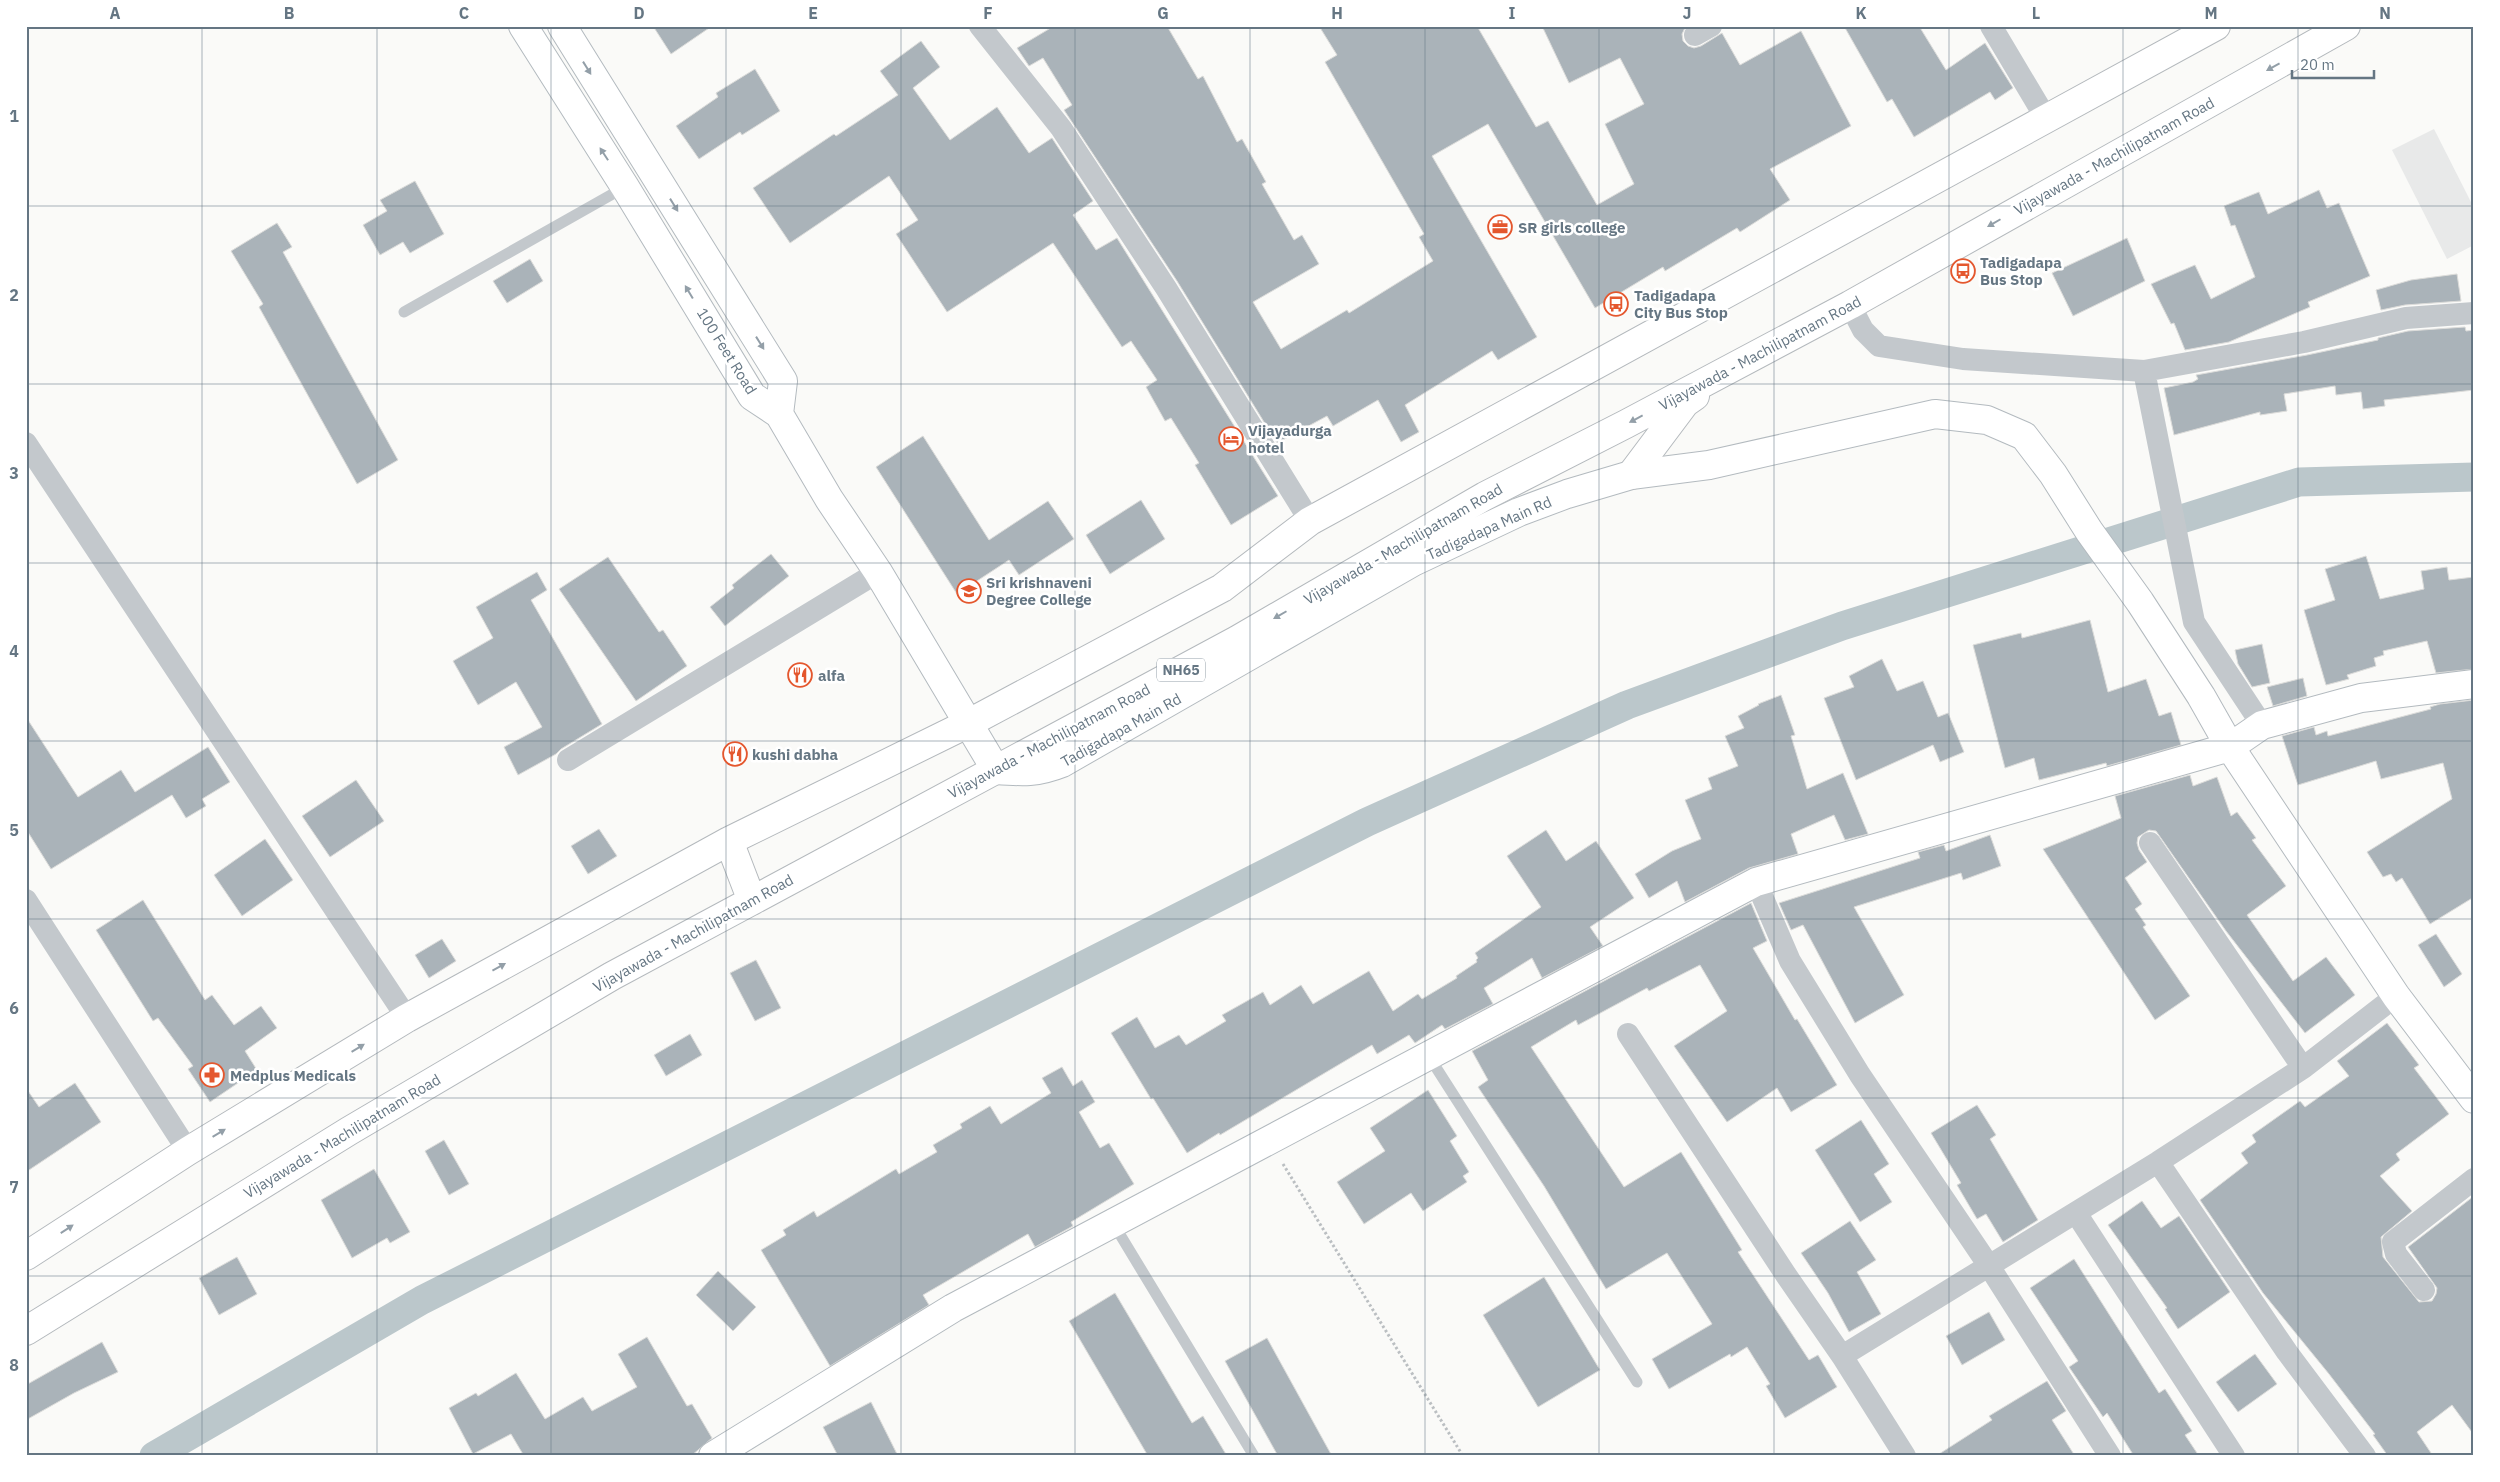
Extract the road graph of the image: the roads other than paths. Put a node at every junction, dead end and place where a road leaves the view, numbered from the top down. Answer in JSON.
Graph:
{"nodes":[{"id":1,"x":522,"y":26,"type":"edge"},
{"id":2,"x":562,"y":26,"type":"edge"},
{"id":3,"x":980,"y":26,"type":"edge"},
{"id":4,"x":1991,"y":26,"type":"edge"},
{"id":5,"x":2216,"y":26,"type":"edge"},
{"id":6,"x":2346,"y":26,"type":"edge"},
{"id":7,"x":2047,"y":120,"type":"junction"},
{"id":8,"x":625,"y":186,"type":"junction"},
{"id":9,"x":1850,"y":305,"type":"junction"},
{"id":10,"x":404,"y":312,"type":"dead end"},
{"id":11,"x":2474,"y":313,"type":"edge"},
{"id":12,"x":1733,"y":368,"type":"junction"},
{"id":13,"x":2144,"y":371,"type":"junction"},
{"id":14,"x":779,"y":414,"type":"junction"},
{"id":15,"x":26,"y":443,"type":"edge"},
{"id":16,"x":1631,"y":475,"type":"junction"},
{"id":17,"x":1310,"y":521,"type":"junction"},
{"id":18,"x":878,"y":572,"type":"junction"},
{"id":19,"x":2474,"y":684,"type":"edge"},
{"id":20,"x":969,"y":724,"type":"junction"},
{"id":21,"x":2262,"y":725,"type":"junction"},
{"id":22,"x":2230,"y":747,"type":"junction"},
{"id":23,"x":568,"y":760,"type":"dead end"},
{"id":24,"x":996,"y":770,"type":"junction"},
{"id":25,"x":729,"y":841,"type":"junction"},
{"id":26,"x":2150,"y":843,"type":"dead end"},
{"id":27,"x":1756,"y":882,"type":"junction"},
{"id":28,"x":26,"y":900,"type":"edge"},
{"id":29,"x":752,"y":901,"type":"junction"},
{"id":30,"x":2396,"y":996,"type":"junction"},
{"id":31,"x":407,"y":1018,"type":"junction"},
{"id":32,"x":1628,"y":1034,"type":"dead end"},
{"id":33,"x":1428,"y":1055,"type":"junction"},
{"id":34,"x":2303,"y":1068,"type":"junction"},
{"id":35,"x":2474,"y":1099,"type":"edge"},
{"id":36,"x":188,"y":1151,"type":"junction"},
{"id":37,"x":2158,"y":1162,"type":"junction"},
{"id":38,"x":2474,"y":1179,"type":"edge"},
{"id":39,"x":2076,"y":1213,"type":"junction"},
{"id":40,"x":1113,"y":1223,"type":"junction"},
{"id":41,"x":26,"y":1256,"type":"edge"},
{"id":42,"x":1989,"y":1266,"type":"junction"},
{"id":43,"x":2424,"y":1290,"type":"dead end"},
{"id":44,"x":26,"y":1331,"type":"edge"},
{"id":45,"x":1842,"y":1356,"type":"junction"},
{"id":46,"x":1637,"y":1382,"type":"dead end"},
{"id":47,"x":713,"y":1456,"type":"edge"},
{"id":48,"x":1254,"y":1456,"type":"edge"},
{"id":49,"x":1905,"y":1456,"type":"edge"},
{"id":50,"x":2110,"y":1456,"type":"edge"},
{"id":51,"x":2234,"y":1456,"type":"edge"},
{"id":52,"x":2366,"y":1456,"type":"edge"}],
"edges":[{"from":8,"to":1,"type":"main road","name":"100 Feet Road","one_way":true},
{"from":2,"to":14,"type":"main road","name":"100 Feet Road","one_way":true},
{"from":3,"to":17,"type":"street"},
{"from":4,"to":7,"type":"street"},
{"from":5,"to":7,"type":"main road"},
{"from":6,"to":9,"type":"main road","name":"Vijayawada - Machilipatnam Road","number":"NH65","one_way":true},
{"from":7,"to":17,"type":"main road"},
{"from":8,"to":10,"type":"lane"},
{"from":14,"to":8,"type":"main road","name":"100 Feet Road","one_way":true},
{"from":9,"to":12,"type":"main road","name":"Vijayawada - Machilipatnam Road","number":"NH65"},
{"from":9,"to":13,"type":"street"},
{"from":11,"to":13,"type":"street"},
{"from":12,"to":16,"type":"main road"},
{"from":12,"to":24,"type":"main road","name":"Vijayawada - Machilipatnam Road","number":"NH65","one_way":true},
{"from":13,"to":21,"type":"street"},
{"from":14,"to":18,"type":"main road"},
{"from":15,"to":31,"type":"street"},
{"from":16,"to":22,"type":"main road","name":"Tadigadapa Main Rd"},
{"from":16,"to":24,"type":"main road","name":"Tadigadapa Main Rd"},
{"from":17,"to":20,"type":"main road"},
{"from":18,"to":20,"type":"main road"},
{"from":18,"to":23,"type":"street"},
{"from":19,"to":21,"type":"main road"},
{"from":20,"to":24,"type":"main road"},
{"from":20,"to":25,"type":"main road"},
{"from":21,"to":22,"type":"main road"},
{"from":22,"to":27,"type":"main road"},
{"from":22,"to":30,"type":"main road"},
{"from":24,"to":29,"type":"main road","name":"Vijayawada - Machilipatnam Road","number":"NH65"},
{"from":25,"to":29,"type":"main road"},
{"from":31,"to":25,"type":"main road","one_way":true},
{"from":26,"to":34,"type":"street"},
{"from":27,"to":33,"type":"main road"},
{"from":27,"to":42,"type":"street"},
{"from":28,"to":36,"type":"street"},
{"from":29,"to":44,"type":"main road","name":"Vijayawada - Machilipatnam Road","number":"NH65"},
{"from":30,"to":34,"type":"street"},
{"from":30,"to":35,"type":"main road"},
{"from":36,"to":31,"type":"main road","one_way":true},
{"from":32,"to":45,"type":"street"},
{"from":33,"to":40,"type":"main road"},
{"from":33,"to":46,"type":"lane"},
{"from":34,"to":37,"type":"street"},
{"from":41,"to":36,"type":"main road","one_way":true},
{"from":37,"to":39,"type":"street"},
{"from":37,"to":52,"type":"street"},
{"from":38,"to":43,"type":"street"},
{"from":39,"to":42,"type":"street"},
{"from":39,"to":51,"type":"street"},
{"from":40,"to":47,"type":"main road"},
{"from":40,"to":48,"type":"lane"},
{"from":42,"to":45,"type":"street"},
{"from":42,"to":50,"type":"street"},
{"from":45,"to":49,"type":"street"}]}
